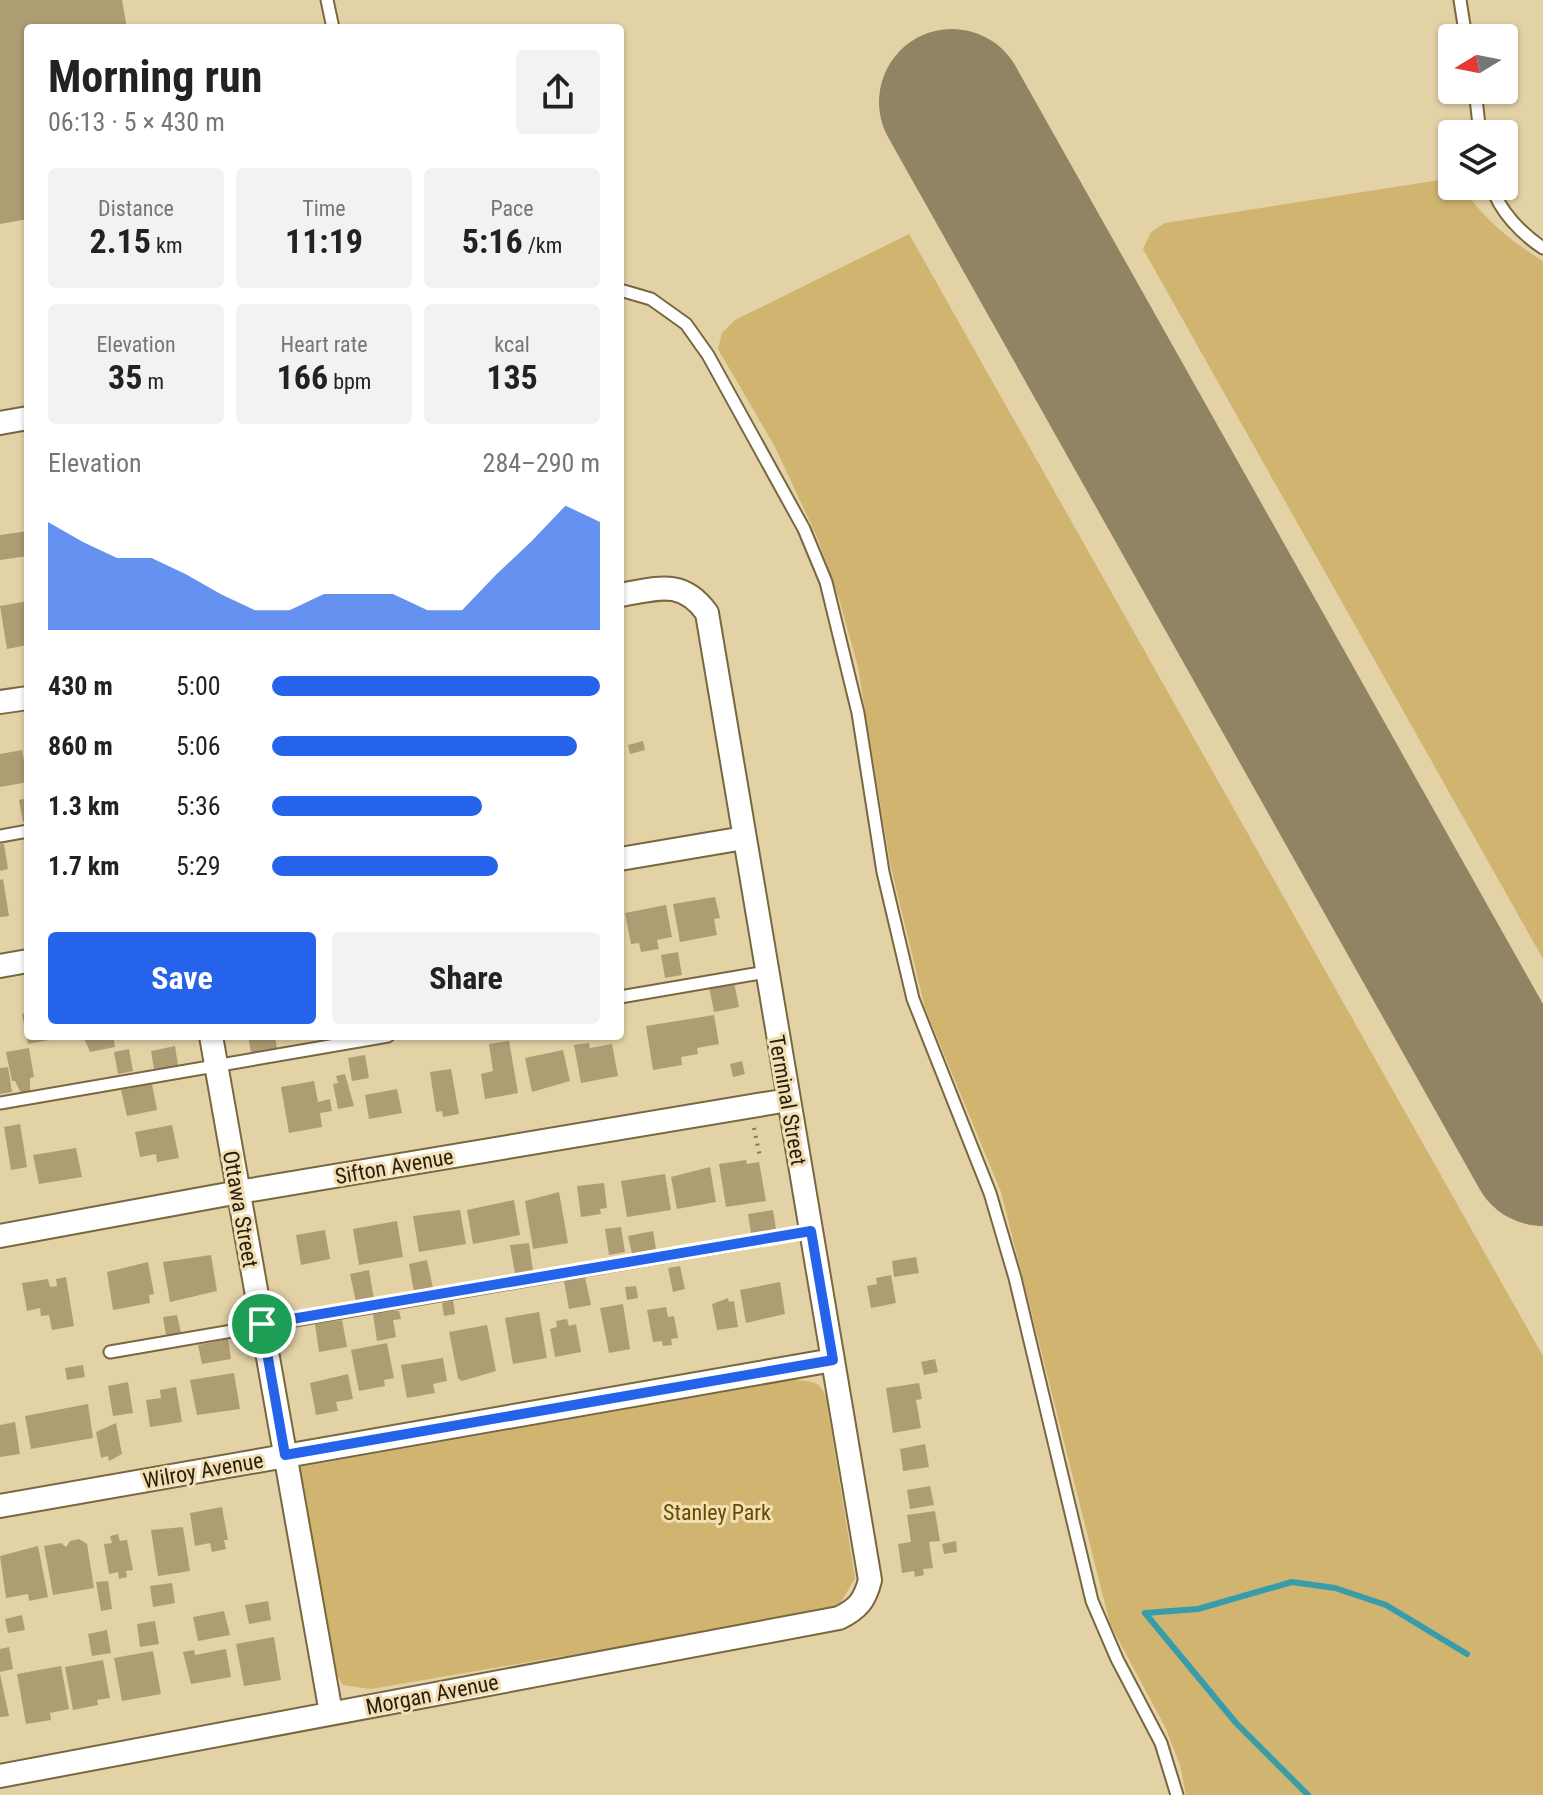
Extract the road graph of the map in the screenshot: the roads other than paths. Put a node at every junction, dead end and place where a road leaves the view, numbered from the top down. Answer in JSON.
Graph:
{"nodes":[{"id":1,"x":327,"y":0,"type":"edge"},
{"id":2,"x":1460,"y":0,"type":"edge"},
{"id":3,"x":332,"y":24,"type":"edge"},
{"id":4,"x":1464,"y":24,"type":"edge"},
{"id":5,"x":1497,"y":200,"type":"edge"},
{"id":6,"x":1543,"y":248,"type":"edge"},
{"id":7,"x":624,"y":291,"type":"edge"},
{"id":8,"x":24,"y":419,"type":"edge"},
{"id":9,"x":0,"y":423,"type":"edge"},
{"id":10,"x":624,"y":594,"type":"edge"},
{"id":11,"x":24,"y":699,"type":"edge"},
{"id":12,"x":0,"y":702,"type":"edge"},
{"id":13,"x":24,"y":832,"type":"edge"},
{"id":14,"x":0,"y":836,"type":"edge"},
{"id":15,"x":744,"y":838,"type":"junction"},
{"id":16,"x":624,"y":858,"type":"edge"},
{"id":17,"x":24,"y":962,"type":"edge"},
{"id":18,"x":0,"y":966,"type":"edge"},
{"id":19,"x":766,"y":972,"type":"junction"},
{"id":20,"x":624,"y":996,"type":"edge"},
{"id":21,"x":212,"y":1040,"type":"edge"},
{"id":22,"x":364,"y":1040,"type":"edge"},
{"id":23,"x":216,"y":1065,"type":"junction"},
{"id":24,"x":788,"y":1100,"type":"junction"},
{"id":25,"x":0,"y":1103,"type":"edge"},
{"id":26,"x":239,"y":1192,"type":"junction"},
{"id":27,"x":811,"y":1231,"type":"junction"},
{"id":28,"x":0,"y":1236,"type":"edge"},
{"id":29,"x":262,"y":1324,"type":"junction"},
{"id":30,"x":110,"y":1352,"type":"dead end"},
{"id":31,"x":833,"y":1360,"type":"junction"},
{"id":32,"x":285,"y":1455,"type":"junction"},
{"id":33,"x":0,"y":1506,"type":"edge"},
{"id":34,"x":860,"y":1604,"type":"joint"},
{"id":35,"x":331,"y":1713,"type":"junction"},
{"id":36,"x":0,"y":1776,"type":"edge"},
{"id":37,"x":1177,"y":1795,"type":"edge"}],
"edges":[{"from":1,"to":3,"type":"lane"},
{"from":2,"to":4,"type":"lane"},
{"from":5,"to":6,"type":"lane"},
{"from":7,"to":37,"type":"lane"},
{"from":8,"to":9,"type":"street"},
{"from":10,"to":15,"type":"street","name":"Terminal Street"},
{"from":11,"to":12,"type":"street"},
{"from":13,"to":14,"type":"lane"},
{"from":15,"to":16,"type":"street"},
{"from":15,"to":19,"type":"street","name":"Terminal Street"},
{"from":17,"to":18,"type":"street"},
{"from":19,"to":20,"type":"lane"},
{"from":19,"to":24,"type":"street","name":"Terminal Street"},
{"from":21,"to":23,"type":"street","name":"Ottawa Street"},
{"from":22,"to":23,"type":"lane"},
{"from":23,"to":25,"type":"lane"},
{"from":23,"to":26,"type":"street","name":"Ottawa Street"},
{"from":24,"to":26,"type":"street","name":"Sifton Avenue"},
{"from":24,"to":27,"type":"street","name":"Terminal Street"},
{"from":26,"to":28,"type":"street","name":"Sifton Avenue"},
{"from":26,"to":29,"type":"street","name":"Ottawa Street"},
{"from":27,"to":29,"type":"lane"},
{"from":27,"to":31,"type":"street","name":"Terminal Street"},
{"from":29,"to":30,"type":"lane"},
{"from":29,"to":32,"type":"street","name":"Ottawa Street"},
{"from":31,"to":32,"type":"street","name":"Wilroy Avenue"},
{"from":31,"to":34,"type":"street","name":"Terminal Street"},
{"from":32,"to":33,"type":"street","name":"Wilroy Avenue"},
{"from":32,"to":35,"type":"street","name":"Ottawa Street"},
{"from":34,"to":35,"type":"street","name":"Morgan Avenue"},
{"from":35,"to":36,"type":"street","name":"Morgan Avenue"}]}
